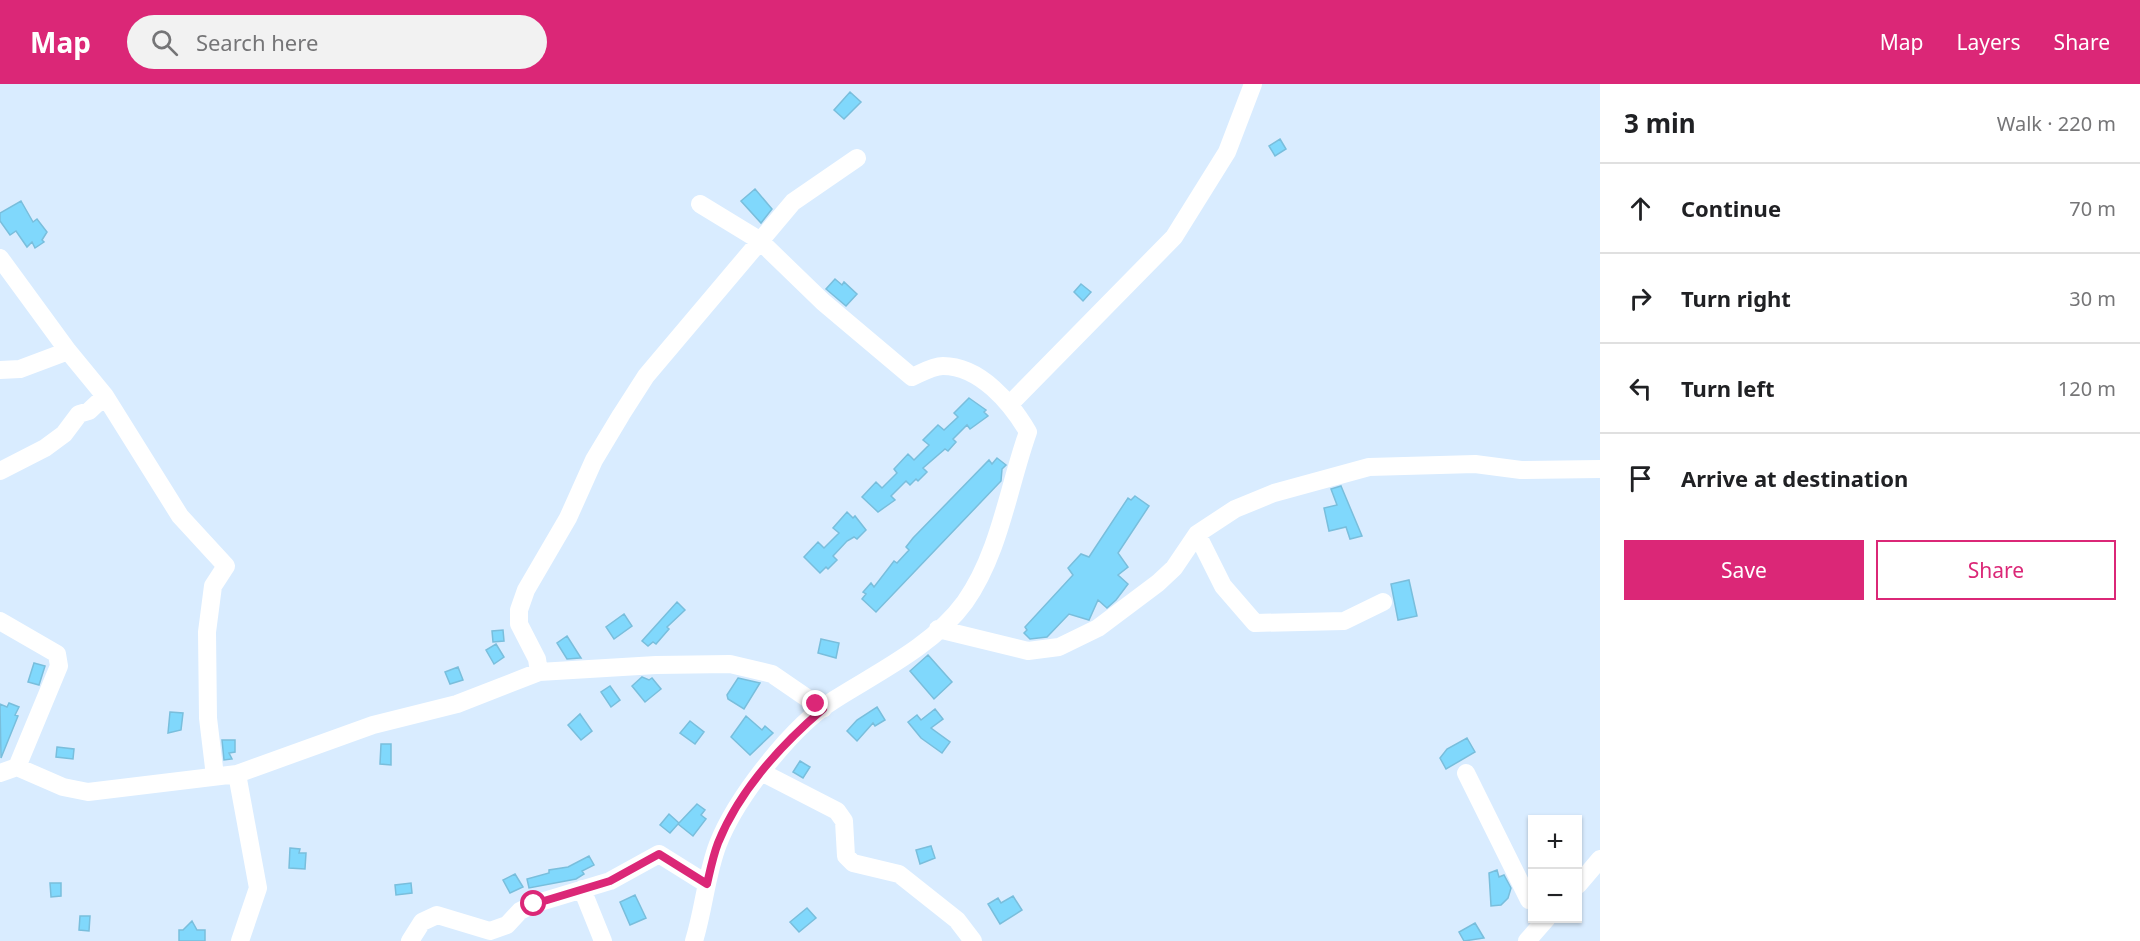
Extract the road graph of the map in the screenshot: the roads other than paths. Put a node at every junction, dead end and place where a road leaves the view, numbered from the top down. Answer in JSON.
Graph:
{"nodes":[{"id":1,"x":1253,"y":84,"type":"edge"},
{"id":2,"x":856,"y":158,"type":"dead end"},
{"id":3,"x":700,"y":204,"type":"dead end"},
{"id":4,"x":759,"y":240,"type":"junction"},
{"id":5,"x":0,"y":258,"type":"edge"},
{"id":6,"x":68,"y":351,"type":"junction"},
{"id":7,"x":0,"y":370,"type":"edge"},
{"id":8,"x":105,"y":396,"type":"junction"},
{"id":9,"x":1010,"y":405,"type":"junction"},
{"id":10,"x":1600,"y":469,"type":"edge"},
{"id":11,"x":0,"y":471,"type":"edge"},
{"id":12,"x":1197,"y":534,"type":"junction"},
{"id":13,"x":1383,"y":602,"type":"dead end"},
{"id":14,"x":0,"y":621,"type":"edge"},
{"id":15,"x":938,"y":629,"type":"junction"},
{"id":16,"x":540,"y":672,"type":"junction"},
{"id":17,"x":823,"y":709,"type":"junction"},
{"id":18,"x":9,"y":770,"type":"edge"},
{"id":19,"x":763,"y":773,"type":"junction"},
{"id":20,"x":1466,"y":773,"type":"dead end"},
{"id":21,"x":237,"y":774,"type":"junction"},
{"id":22,"x":215,"y":776,"type":"junction"},
{"id":23,"x":1600,"y":859,"type":"edge"},
{"id":24,"x":1582,"y":875,"type":"edge"},
{"id":25,"x":1582,"y":880,"type":"edge"},
{"id":26,"x":707,"y":884,"type":"junction"},
{"id":27,"x":582,"y":889,"type":"junction"},
{"id":28,"x":1528,"y":898,"type":"edge"},
{"id":29,"x":1543,"y":923,"type":"edge"},
{"id":30,"x":240,"y":941,"type":"edge"},
{"id":31,"x":410,"y":941,"type":"edge"},
{"id":32,"x":603,"y":941,"type":"edge"},
{"id":33,"x":694,"y":941,"type":"edge"},
{"id":34,"x":973,"y":941,"type":"edge"},
{"id":35,"x":1527,"y":941,"type":"edge"}],
"edges":[{"from":1,"to":9,"type":"street"},
{"from":2,"to":4,"type":"street"},
{"from":3,"to":4,"type":"street"},
{"from":4,"to":9,"type":"street"},
{"from":4,"to":16,"type":"street"},
{"from":5,"to":6,"type":"street"},
{"from":6,"to":7,"type":"street"},
{"from":6,"to":8,"type":"street"},
{"from":8,"to":11,"type":"street"},
{"from":8,"to":22,"type":"street"},
{"from":9,"to":15,"type":"street"},
{"from":10,"to":12,"type":"street"},
{"from":12,"to":13,"type":"street"},
{"from":12,"to":15,"type":"street"},
{"from":14,"to":18,"type":"street"},
{"from":15,"to":17,"type":"street"},
{"from":16,"to":17,"type":"street"},
{"from":16,"to":21,"type":"street"},
{"from":17,"to":19,"type":"street"},
{"from":18,"to":22,"type":"street"},
{"from":19,"to":26,"type":"street"},
{"from":19,"to":34,"type":"street"},
{"from":20,"to":28,"type":"street"},
{"from":21,"to":22,"type":"street"},
{"from":21,"to":30,"type":"street"},
{"from":23,"to":24,"type":"street"},
{"from":23,"to":25,"type":"street"},
{"from":26,"to":27,"type":"street"},
{"from":26,"to":33,"type":"street"},
{"from":27,"to":31,"type":"street"},
{"from":27,"to":32,"type":"street"},
{"from":29,"to":35,"type":"street"}]}
